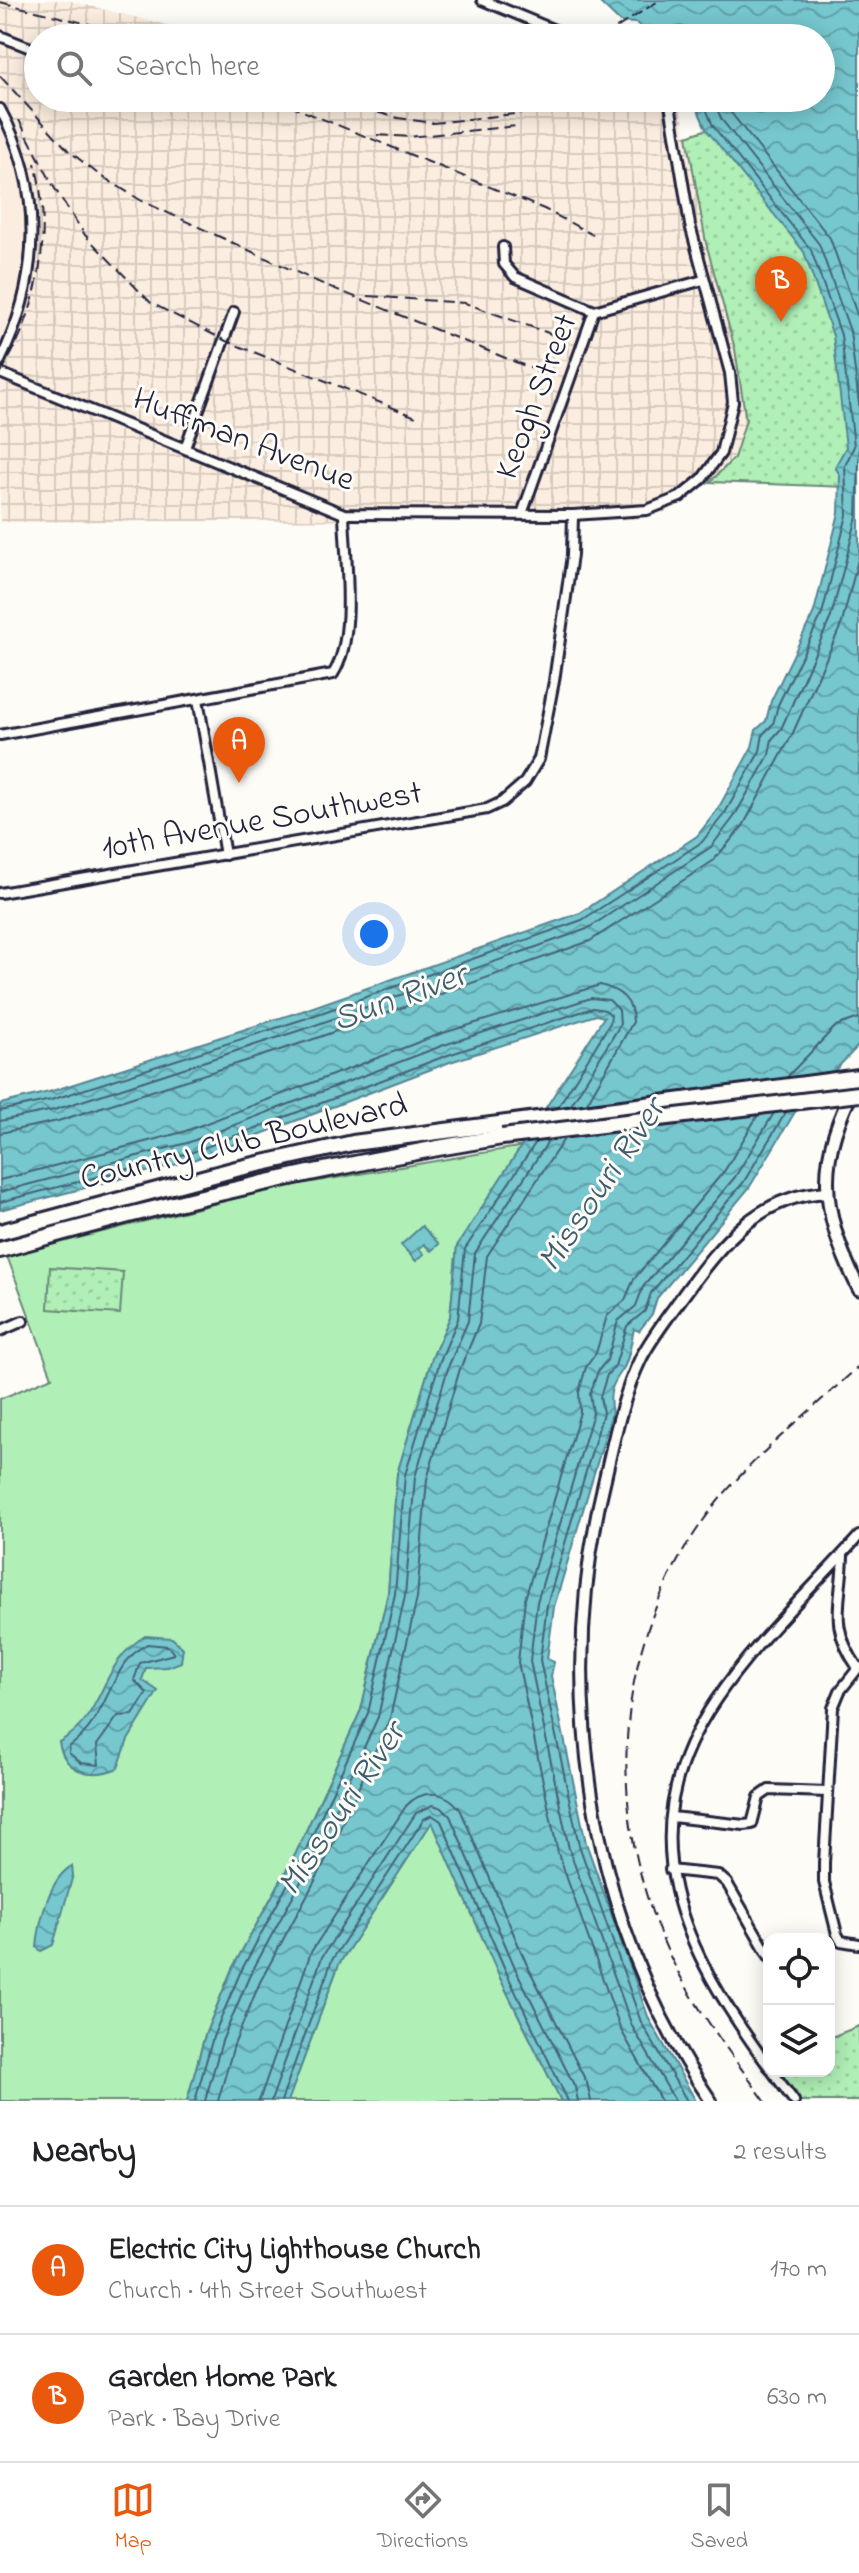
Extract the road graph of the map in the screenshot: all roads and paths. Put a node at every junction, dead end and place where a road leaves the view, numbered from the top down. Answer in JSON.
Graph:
{"nodes":[{"id":1,"x":482,"y":0,"type":"edge"},
{"id":2,"x":540,"y":24,"type":"edge"},
{"id":3,"x":0,"y":36,"type":"edge"},
{"id":4,"x":24,"y":45,"type":"edge"},
{"id":5,"x":0,"y":109,"type":"edge"},
{"id":6,"x":672,"y":112,"type":"edge"},
{"id":7,"x":503,"y":247,"type":"dead end"},
{"id":8,"x":703,"y":280,"type":"junction"},
{"id":9,"x":594,"y":311,"type":"junction"},
{"id":10,"x":234,"y":312,"type":"dead end"},
{"id":11,"x":0,"y":361,"type":"edge"},
{"id":12,"x":0,"y":373,"type":"edge"},
{"id":13,"x":185,"y":448,"type":"junction"},
{"id":14,"x":344,"y":514,"type":"junction"},
{"id":15,"x":522,"y":514,"type":"junction"},
{"id":16,"x":573,"y":515,"type":"junction"},
{"id":17,"x":198,"y":699,"type":"junction"},
{"id":18,"x":0,"y":735,"type":"edge"},
{"id":19,"x":225,"y":855,"type":"junction"},
{"id":20,"x":0,"y":893,"type":"edge"},
{"id":21,"x":859,"y":1078,"type":"edge"},
{"id":22,"x":859,"y":1094,"type":"edge"},
{"id":23,"x":827,"y":1192,"type":"junction"},
{"id":24,"x":0,"y":1232,"type":"edge"},
{"id":25,"x":0,"y":1250,"type":"edge"},
{"id":26,"x":859,"y":1289,"type":"edge"},
{"id":27,"x":23,"y":1321,"type":"dead end"},
{"id":28,"x":0,"y":1331,"type":"edge"},
{"id":29,"x":859,"y":1536,"type":"edge"},
{"id":30,"x":843,"y":1554,"type":"junction"},
{"id":31,"x":859,"y":1667,"type":"edge"},
{"id":32,"x":828,"y":1792,"type":"junction"},
{"id":33,"x":672,"y":1817,"type":"junction"},
{"id":34,"x":670,"y":1870,"type":"junction"},
{"id":35,"x":859,"y":1944,"type":"edge"},
{"id":36,"x":763,"y":1946,"type":"edge"},
{"id":37,"x":763,"y":2058,"type":"edge"},
{"id":38,"x":776,"y":2077,"type":"edge"},
{"id":39,"x":711,"y":2101,"type":"edge"},
{"id":40,"x":794,"y":2101,"type":"edge"}],
"edges":[{"from":1,"to":2,"type":"street"},
{"from":3,"to":4,"type":"street"},
{"from":5,"to":11,"type":"street"},
{"from":6,"to":8,"type":"street","name":"Huffman Avenue"},
{"from":7,"to":9,"type":"street"},
{"from":8,"to":9,"type":"street","name":"Keogh Street"},
{"from":8,"to":16,"type":"street","name":"Huffman Avenue"},
{"from":9,"to":15,"type":"street","name":"Keogh Street"},
{"from":10,"to":13,"type":"street"},
{"from":12,"to":13,"type":"street","name":"Huffman Avenue"},
{"from":13,"to":14,"type":"street","name":"Huffman Avenue"},
{"from":14,"to":15,"type":"street","name":"Huffman Avenue"},
{"from":14,"to":17,"type":"street"},
{"from":15,"to":16,"type":"street","name":"Huffman Avenue"},
{"from":16,"to":19,"type":"street","name":"10th Avenue Southwest"},
{"from":17,"to":18,"type":"street"},
{"from":17,"to":19,"type":"street"},
{"from":19,"to":20,"type":"street","name":"10th Avenue Southwest"},
{"from":21,"to":23,"type":"main road"},
{"from":21,"to":24,"type":"highway","name":"Country Club Boulevard"},
{"from":22,"to":25,"type":"highway","name":"Country Club Boulevard","bridge":true},
{"from":23,"to":26,"type":"main road"},
{"from":23,"to":39,"type":"street"},
{"from":27,"to":28,"type":"street"},
{"from":29,"to":30,"type":"street"},
{"from":30,"to":31,"type":"street"},
{"from":30,"to":33,"type":"street"},
{"from":31,"to":32,"type":"street"},
{"from":32,"to":33,"type":"street"},
{"from":32,"to":35,"type":"street"},
{"from":33,"to":34,"type":"street"},
{"from":34,"to":36,"type":"street"},
{"from":34,"to":37,"type":"street"},
{"from":38,"to":40,"type":"street"}]}
